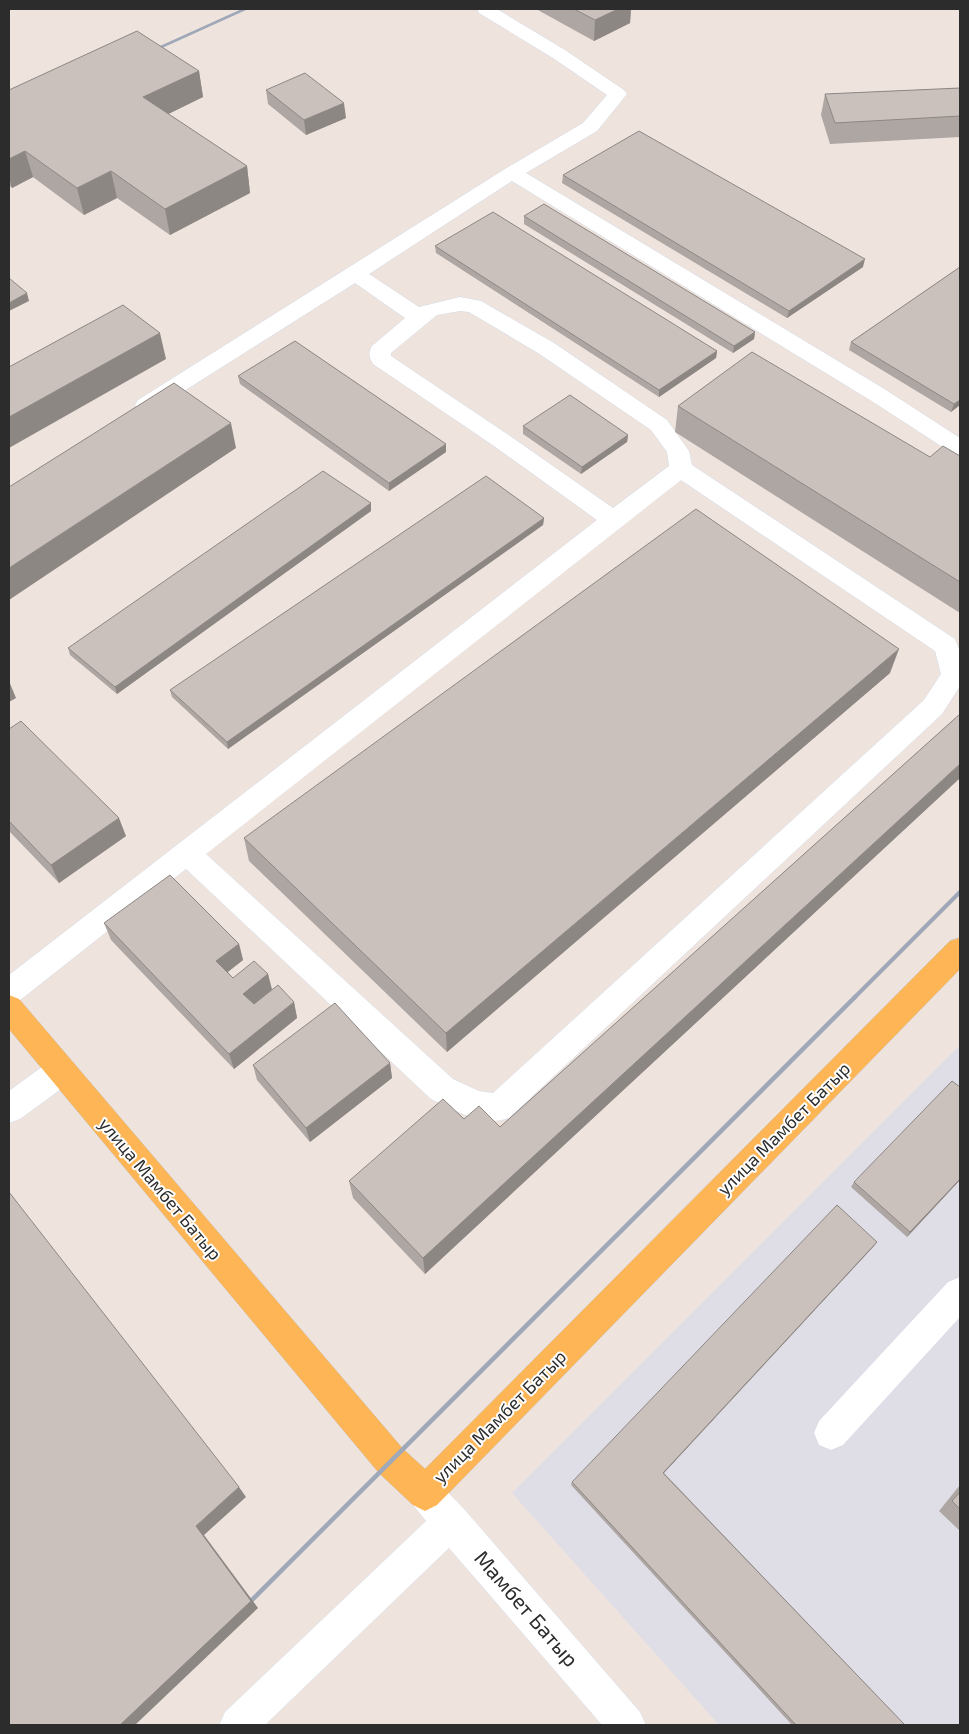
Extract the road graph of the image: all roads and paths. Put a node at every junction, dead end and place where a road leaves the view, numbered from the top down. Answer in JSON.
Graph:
{"nodes":[{"id":1,"x":485,"y":9,"type":"edge"},
{"id":2,"x":512,"y":173,"type":"junction"},
{"id":3,"x":355,"y":274,"type":"junction"},
{"id":4,"x":419,"y":317,"type":"junction"},
{"id":5,"x":127,"y":416,"type":"edge"},
{"id":6,"x":960,"y":448,"type":"edge"},
{"id":7,"x":681,"y":469,"type":"junction"},
{"id":8,"x":614,"y":520,"type":"junction"},
{"id":9,"x":187,"y":853,"type":"junction"},
{"id":10,"x":960,"y":950,"type":"edge"},
{"id":11,"x":9,"y":992,"type":"edge"},
{"id":12,"x":9,"y":1008,"type":"edge"},
{"id":13,"x":61,"y":1071,"type":"junction"},
{"id":14,"x":9,"y":1109,"type":"edge"},
{"id":15,"x":960,"y":1293,"type":"edge"},
{"id":16,"x":831,"y":1433,"type":"dead end"},
{"id":17,"x":425,"y":1493,"type":"junction"},
{"id":18,"x":451,"y":1522,"type":"junction"},
{"id":19,"x":238,"y":1725,"type":"edge"},
{"id":20,"x":627,"y":1725,"type":"edge"}],
"edges":[{"from":1,"to":2,"type":"street"},
{"from":2,"to":3,"type":"street"},
{"from":2,"to":6,"type":"street"},
{"from":3,"to":4,"type":"street"},
{"from":3,"to":5,"type":"street"},
{"from":4,"to":7,"type":"street"},
{"from":4,"to":8,"type":"street"},
{"from":7,"to":8,"type":"street"},
{"from":7,"to":9,"type":"street"},
{"from":8,"to":9,"type":"street"},
{"from":9,"to":11,"type":"street"},
{"from":10,"to":17,"type":"main road","name":"улица Мамбет Батыр"},
{"from":12,"to":13,"type":"main road","name":"улица Мамбет Батыр"},
{"from":13,"to":14,"type":"street"},
{"from":13,"to":17,"type":"main road","name":"улица Мамбет Батыр"},
{"from":15,"to":16,"type":"street"},
{"from":17,"to":18,"type":"street","name":"Мамбет Батыр"},
{"from":18,"to":19,"type":"street"},
{"from":18,"to":20,"type":"street","name":"Мамбет Батыр"}]}
